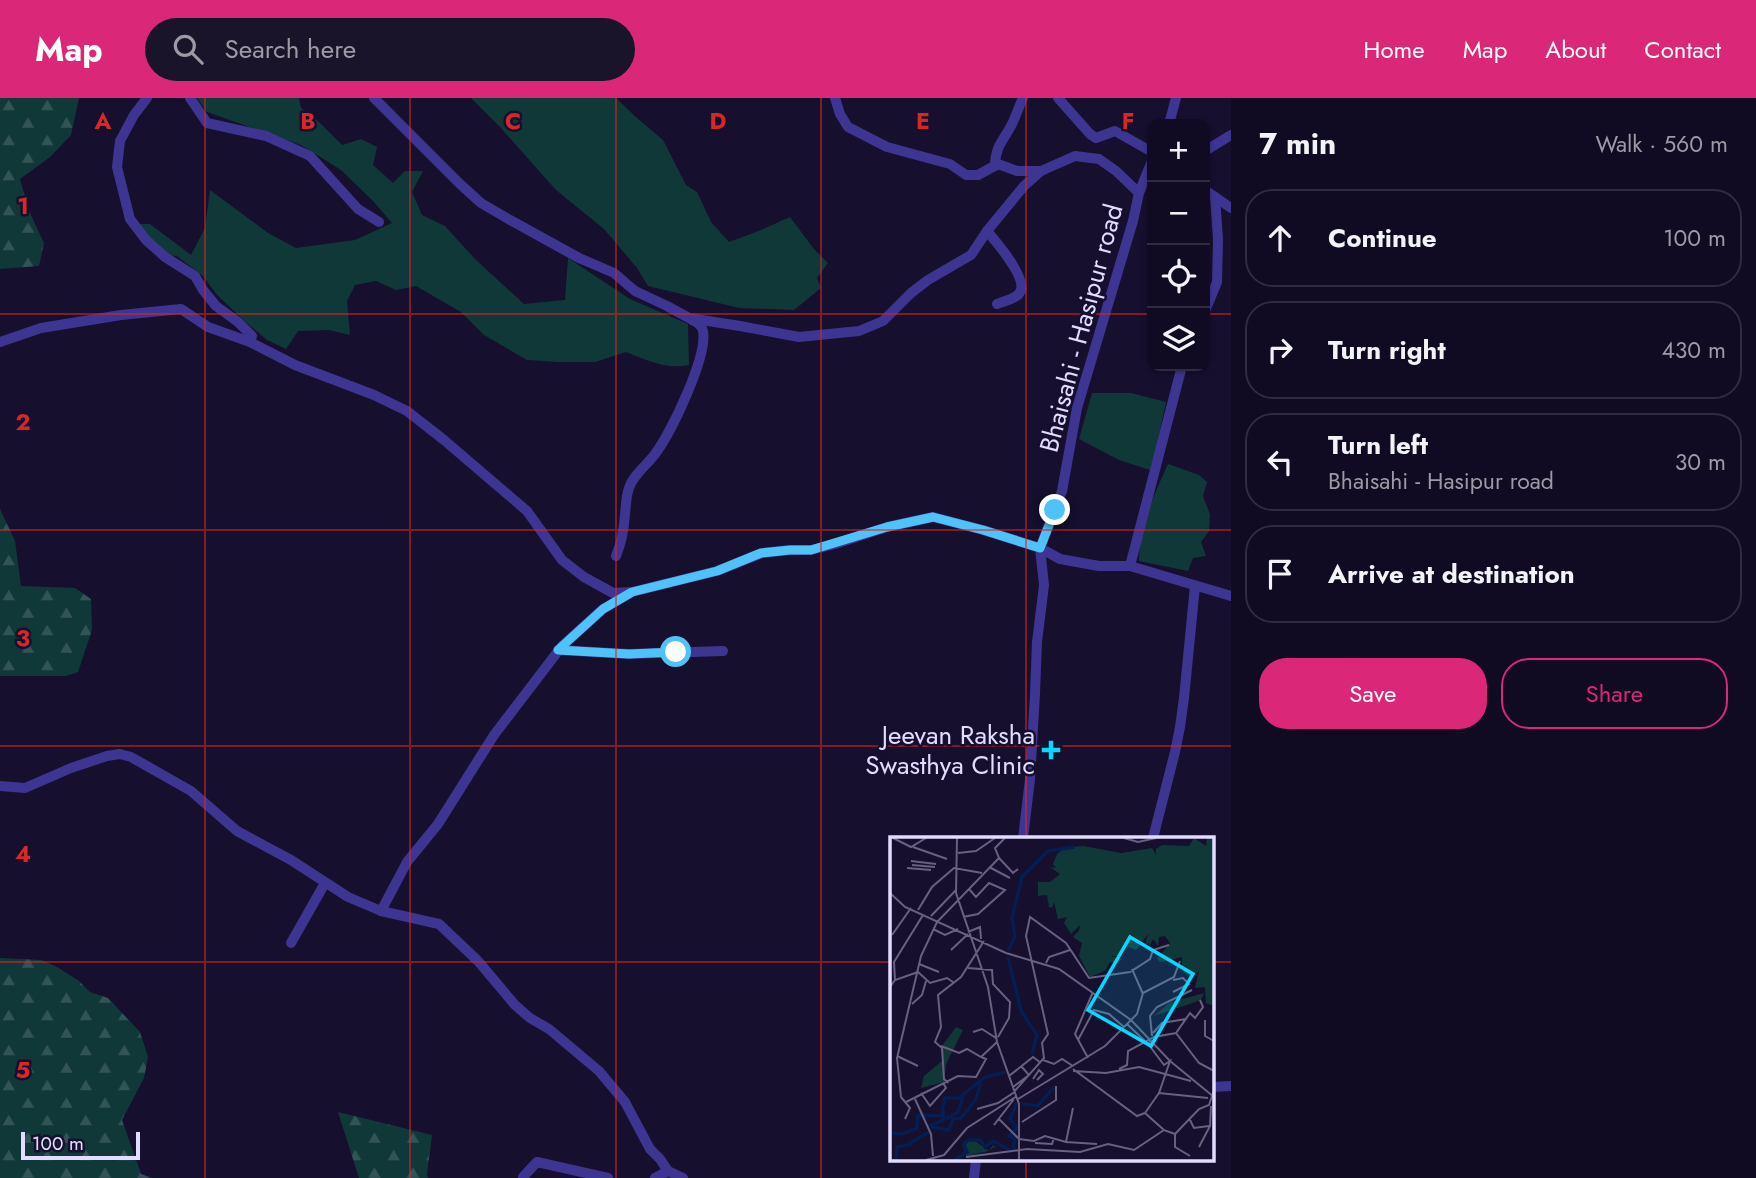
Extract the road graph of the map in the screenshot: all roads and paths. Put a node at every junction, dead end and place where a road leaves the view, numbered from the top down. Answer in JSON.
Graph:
{"nodes":[{"id":1,"x":147,"y":98,"type":"edge"},
{"id":2,"x":190,"y":98,"type":"edge"},
{"id":3,"x":374,"y":98,"type":"edge"},
{"id":4,"x":835,"y":98,"type":"edge"},
{"id":5,"x":1023,"y":98,"type":"edge"},
{"id":6,"x":1058,"y":98,"type":"edge"},
{"id":7,"x":1176,"y":98,"type":"edge"},
{"id":8,"x":1170,"y":119,"type":"edge"},
{"id":9,"x":1231,"y":135,"type":"edge"},
{"id":10,"x":1147,"y":149,"type":"edge"},
{"id":11,"x":1210,"y":149,"type":"edge"},
{"id":12,"x":995,"y":166,"type":"junction"},
{"id":13,"x":1041,"y":171,"type":"junction"},
{"id":14,"x":1147,"y":174,"type":"edge"},
{"id":15,"x":1139,"y":193,"type":"junction"},
{"id":16,"x":1210,"y":194,"type":"edge"},
{"id":17,"x":1215,"y":197,"type":"junction"},
{"id":18,"x":1231,"y":208,"type":"edge"},
{"id":19,"x":379,"y":222,"type":"dead end"},
{"id":20,"x":987,"y":231,"type":"junction"},
{"id":21,"x":997,"y":304,"type":"dead end"},
{"id":22,"x":1206,"y":308,"type":"edge"},
{"id":23,"x":689,"y":318,"type":"junction"},
{"id":24,"x":0,"y":342,"type":"edge"},
{"id":25,"x":250,"y":342,"type":"junction"},
{"id":26,"x":1181,"y":371,"type":"edge"},
{"id":27,"x":1040,"y":548,"type":"junction"},
{"id":28,"x":616,"y":556,"type":"dead end"},
{"id":29,"x":1130,"y":566,"type":"junction"},
{"id":30,"x":1195,"y":586,"type":"junction"},
{"id":31,"x":632,"y":592,"type":"junction"},
{"id":32,"x":1231,"y":596,"type":"edge"},
{"id":33,"x":558,"y":650,"type":"junction"},
{"id":34,"x":723,"y":651,"type":"dead end"},
{"id":35,"x":0,"y":786,"type":"edge"},
{"id":36,"x":1023,"y":837,"type":"edge"},
{"id":37,"x":1153,"y":837,"type":"edge"},
{"id":38,"x":325,"y":883,"type":"junction"},
{"id":39,"x":381,"y":911,"type":"junction"},
{"id":40,"x":291,"y":943,"type":"dead end"},
{"id":41,"x":976,"y":1160,"type":"edge"},
{"id":42,"x":668,"y":1171,"type":"junction"},
{"id":43,"x":523,"y":1177,"type":"edge"},
{"id":44,"x":608,"y":1178,"type":"edge"},
{"id":45,"x":655,"y":1178,"type":"edge"},
{"id":46,"x":683,"y":1178,"type":"edge"},
{"id":47,"x":974,"y":1178,"type":"edge"}],
"edges":[{"from":1,"to":25,"type":"street"},
{"from":2,"to":19,"type":"street"},
{"from":3,"to":23,"type":"street"},
{"from":4,"to":12,"type":"street"},
{"from":5,"to":12,"type":"street"},
{"from":6,"to":10,"type":"street"},
{"from":7,"to":8,"type":"street"},
{"from":9,"to":11,"type":"street"},
{"from":12,"to":13,"type":"street"},
{"from":13,"to":15,"type":"street"},
{"from":13,"to":20,"type":"street"},
{"from":14,"to":15,"type":"street","name":"Bhaisahi - Hasipur road"},
{"from":15,"to":27,"type":"street","name":"Bhaisahi - Hasipur road"},
{"from":16,"to":17,"type":"street"},
{"from":17,"to":18,"type":"street"},
{"from":17,"to":22,"type":"street"},
{"from":20,"to":21,"type":"street"},
{"from":20,"to":23,"type":"street"},
{"from":23,"to":28,"type":"street"},
{"from":24,"to":25,"type":"street"},
{"from":25,"to":31,"type":"street"},
{"from":26,"to":29,"type":"street"},
{"from":27,"to":29,"type":"street"},
{"from":27,"to":31,"type":"street"},
{"from":27,"to":36,"type":"street","name":"Bhaisahi - Hasipur road"},
{"from":29,"to":30,"type":"street"},
{"from":30,"to":32,"type":"street"},
{"from":30,"to":37,"type":"street"},
{"from":31,"to":33,"type":"street"},
{"from":33,"to":34,"type":"street"},
{"from":33,"to":39,"type":"street"},
{"from":35,"to":38,"type":"street"},
{"from":38,"to":39,"type":"street"},
{"from":38,"to":40,"type":"street"},
{"from":39,"to":42,"type":"street"},
{"from":41,"to":47,"type":"street"},
{"from":42,"to":45,"type":"street"},
{"from":42,"to":46,"type":"street"},
{"from":43,"to":44,"type":"street"}]}
